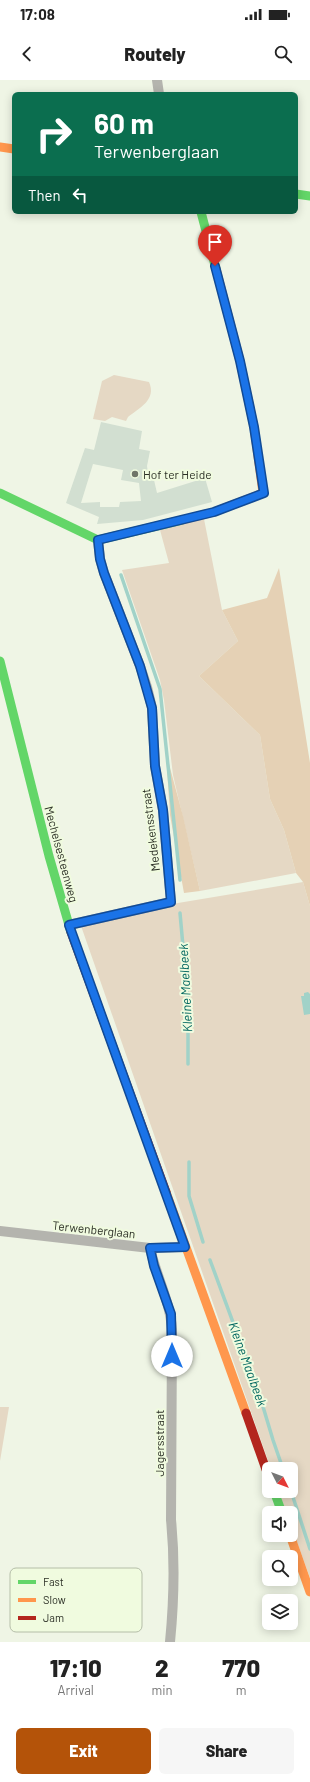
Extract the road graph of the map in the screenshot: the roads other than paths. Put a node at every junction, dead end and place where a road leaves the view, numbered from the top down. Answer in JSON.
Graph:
{"nodes":[{"id":1,"x":157,"y":80,"type":"edge"},
{"id":2,"x":158,"y":92,"type":"edge"},
{"id":3,"x":0,"y":147,"type":"edge"},
{"id":4,"x":12,"y":149,"type":"edge"},
{"id":5,"x":298,"y":194,"type":"edge"},
{"id":6,"x":310,"y":196,"type":"edge"},
{"id":7,"x":202,"y":214,"type":"edge"},
{"id":8,"x":0,"y":493,"type":"edge"},
{"id":9,"x":98,"y":540,"type":"junction"},
{"id":10,"x":0,"y":661,"type":"edge"},
{"id":11,"x":69,"y":925,"type":"junction"},
{"id":12,"x":0,"y":1231,"type":"edge"},
{"id":13,"x":185,"y":1247,"type":"junction"},
{"id":14,"x":150,"y":1248,"type":"junction"},
{"id":15,"x":263,"y":1462,"type":"edge"},
{"id":16,"x":292,"y":1542,"type":"edge"},
{"id":17,"x":310,"y":1592,"type":"edge"},
{"id":18,"x":170,"y":1642,"type":"edge"}],
"edges":[{"from":1,"to":2,"type":"street"},
{"from":3,"to":4,"type":"main road"},
{"from":5,"to":6,"type":"main road"},
{"from":7,"to":9,"type":"main road"},
{"from":8,"to":9,"type":"main road"},
{"from":9,"to":11,"type":"street","name":"Medekensstraat"},
{"from":10,"to":11,"type":"main road","name":"Mechelsesteenweg"},
{"from":11,"to":13,"type":"main road","name":"Mechelsesteenweg"},
{"from":12,"to":14,"type":"street","name":"Terwenberglaan"},
{"from":13,"to":14,"type":"street","name":"Terwenberglaan"},
{"from":13,"to":15,"type":"main road","name":"Mechelsesteenweg"},
{"from":14,"to":18,"type":"street","name":"Jagersstraat"},
{"from":16,"to":17,"type":"main road"}]}
